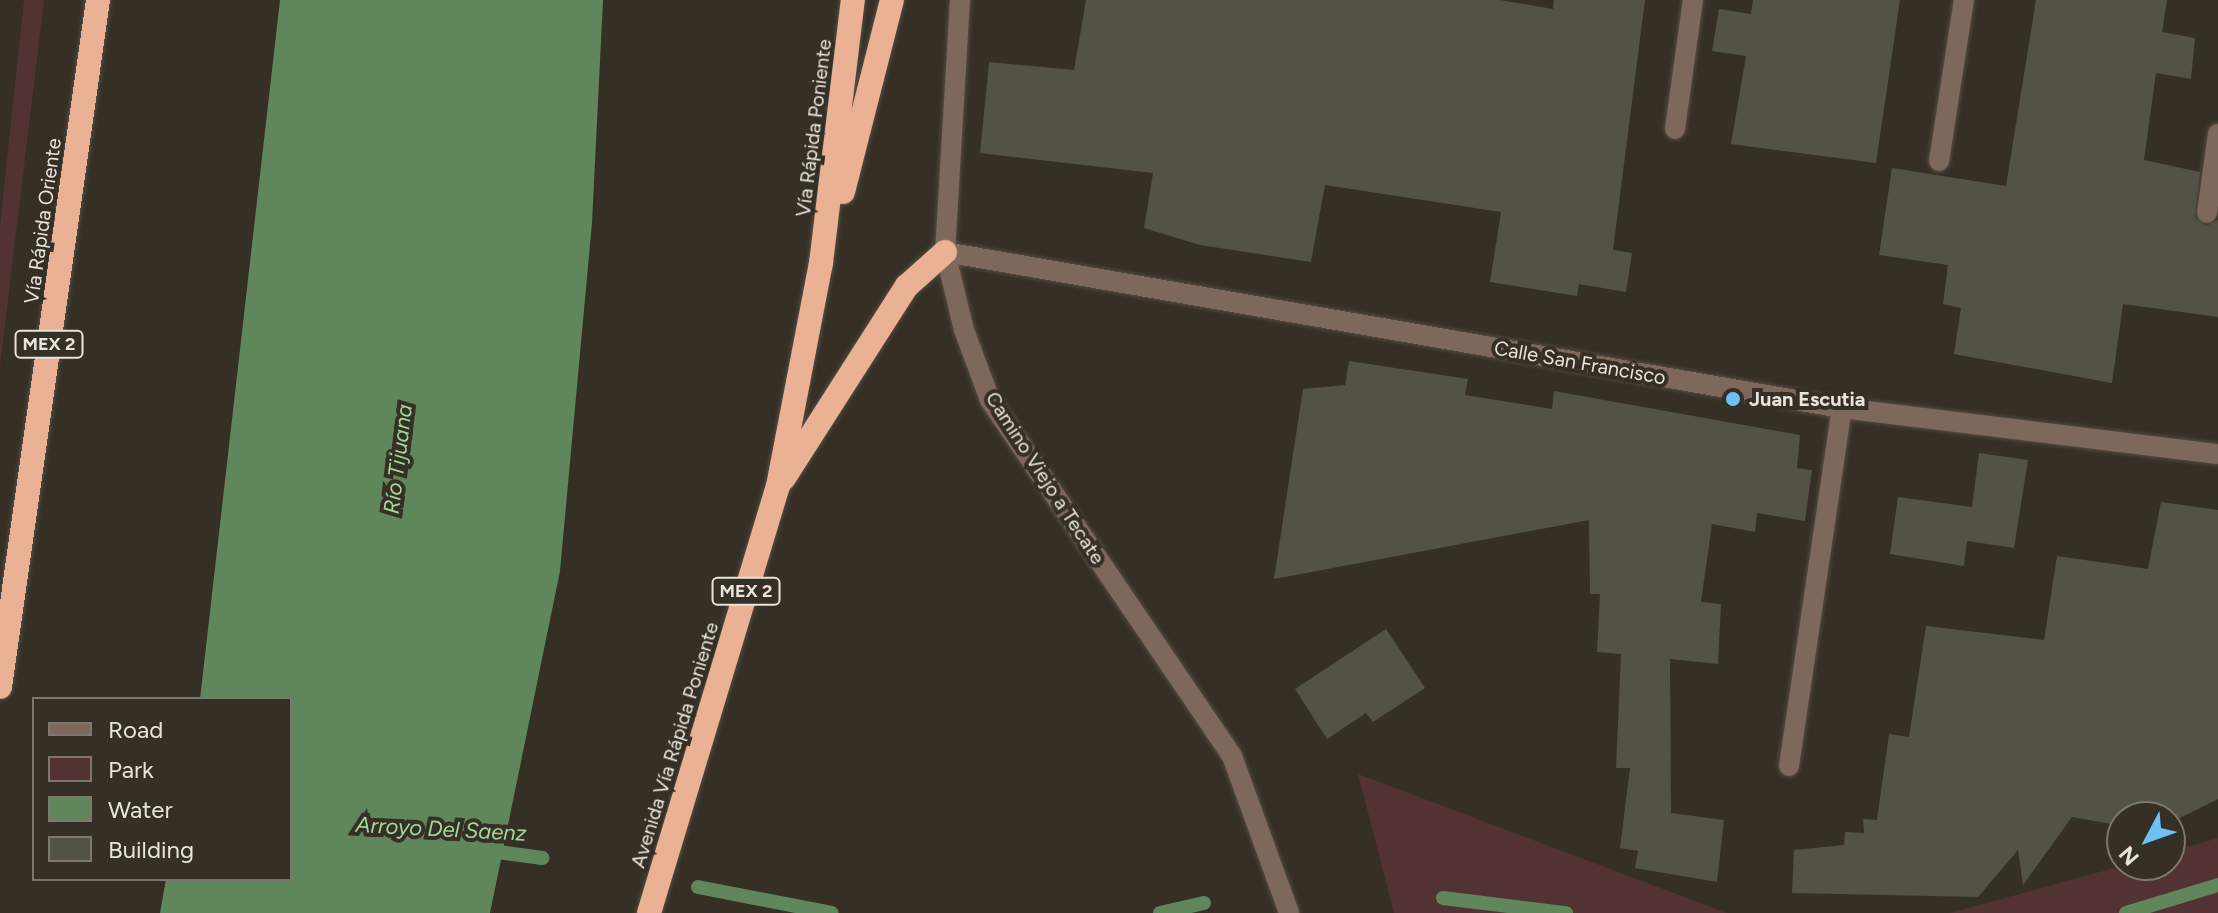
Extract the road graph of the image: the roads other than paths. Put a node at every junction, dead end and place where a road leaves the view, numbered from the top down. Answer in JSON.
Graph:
{"nodes":[{"id":1,"x":98,"y":0,"type":"edge"},
{"id":2,"x":853,"y":0,"type":"edge"},
{"id":3,"x":892,"y":0,"type":"edge"},
{"id":4,"x":960,"y":0,"type":"edge"},
{"id":5,"x":1693,"y":0,"type":"edge"},
{"id":6,"x":1964,"y":0,"type":"edge"},
{"id":7,"x":1675,"y":129,"type":"dead end"},
{"id":8,"x":2218,"y":134,"type":"edge"},
{"id":9,"x":1939,"y":161,"type":"dead end"},
{"id":10,"x":2207,"y":213,"type":"dead end"},
{"id":11,"x":945,"y":252,"type":"junction"},
{"id":12,"x":821,"y":263,"type":"junction"},
{"id":13,"x":1842,"y":408,"type":"junction"},
{"id":14,"x":2218,"y":454,"type":"edge"},
{"id":15,"x":778,"y":486,"type":"junction"},
{"id":16,"x":0,"y":687,"type":"edge"},
{"id":17,"x":1789,"y":766,"type":"dead end"},
{"id":18,"x":649,"y":913,"type":"edge"},
{"id":19,"x":1289,"y":913,"type":"edge"}],
"edges":[{"from":1,"to":16,"type":"highway","name":"Vía Rápida Oriente","number":"MEX 2"},
{"from":2,"to":12,"type":"highway","name":"Vía Rápida Poniente","number":"MEX 2"},
{"from":3,"to":12,"type":"highway"},
{"from":4,"to":11,"type":"street","name":"Camino Viejo a Tecate"},
{"from":5,"to":7,"type":"street"},
{"from":6,"to":9,"type":"street"},
{"from":8,"to":10,"type":"street"},
{"from":11,"to":13,"type":"street","name":"Calle San Francisco"},
{"from":11,"to":15,"type":"highway"},
{"from":11,"to":19,"type":"street","name":"Camino Viejo a Tecate"},
{"from":12,"to":15,"type":"highway","name":"Avenida Vía Rápida Poniente","number":"MEX 2"},
{"from":13,"to":14,"type":"street","name":"Calle San Francisco"},
{"from":13,"to":17,"type":"street"},
{"from":15,"to":18,"type":"highway","name":"Avenida Vía Rápida Poniente","number":"MEX 2"}]}
